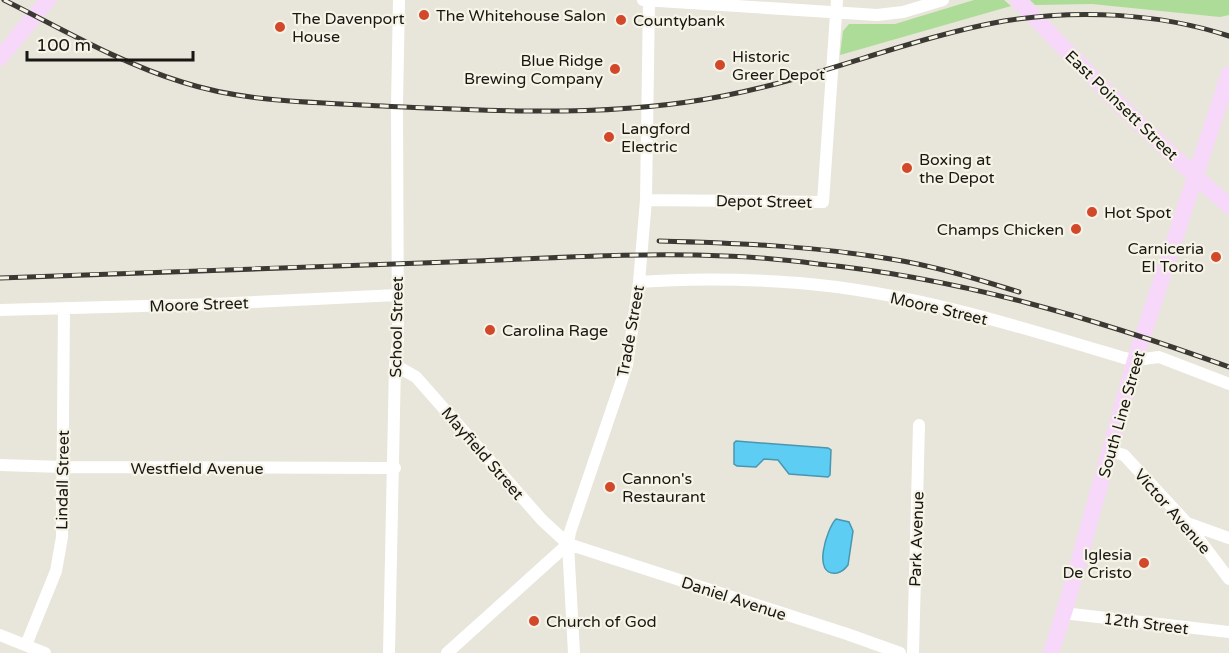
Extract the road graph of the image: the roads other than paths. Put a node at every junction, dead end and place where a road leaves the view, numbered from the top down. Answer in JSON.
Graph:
{"nodes":[{"id":1,"x":48,"y":0,"type":"edge"},
{"id":2,"x":399,"y":0,"type":"edge"},
{"id":3,"x":643,"y":0,"type":"edge"},
{"id":4,"x":649,"y":0,"type":"edge"},
{"id":5,"x":837,"y":0,"type":"edge"},
{"id":6,"x":943,"y":0,"type":"edge"},
{"id":7,"x":1018,"y":0,"type":"edge"},
{"id":8,"x":836,"y":13,"type":"junction"},
{"id":9,"x":0,"y":58,"type":"edge"},
{"id":10,"x":1229,"y":74,"type":"edge"},
{"id":11,"x":1194,"y":176,"type":"junction"},
{"id":12,"x":646,"y":200,"type":"junction"},
{"id":13,"x":1229,"y":206,"type":"edge"},
{"id":14,"x":639,"y":282,"type":"junction"},
{"id":15,"x":397,"y":295,"type":"junction"},
{"id":16,"x":64,"y":308,"type":"junction"},
{"id":17,"x":0,"y":310,"type":"edge"},
{"id":18,"x":1135,"y":360,"type":"junction"},
{"id":19,"x":395,"y":365,"type":"junction"},
{"id":20,"x":1229,"y":384,"type":"edge"},
{"id":21,"x":919,"y":425,"type":"dead end"},
{"id":22,"x":1110,"y":451,"type":"junction"},
{"id":23,"x":0,"y":465,"type":"edge"},
{"id":24,"x":63,"y":467,"type":"junction"},
{"id":25,"x":395,"y":468,"type":"junction"},
{"id":26,"x":1186,"y":522,"type":"junction"},
{"id":27,"x":1229,"y":538,"type":"edge"},
{"id":28,"x":568,"y":544,"type":"junction"},
{"id":29,"x":1229,"y":579,"type":"edge"},
{"id":30,"x":1064,"y":613,"type":"junction"},
{"id":31,"x":1229,"y":632,"type":"edge"},
{"id":32,"x":0,"y":635,"type":"edge"},
{"id":33,"x":26,"y":645,"type":"junction"},
{"id":34,"x":45,"y":653,"type":"edge"},
{"id":35,"x":390,"y":653,"type":"edge"},
{"id":36,"x":447,"y":653,"type":"edge"},
{"id":37,"x":574,"y":653,"type":"edge"},
{"id":38,"x":900,"y":653,"type":"edge"},
{"id":39,"x":912,"y":653,"type":"edge"},
{"id":40,"x":1051,"y":653,"type":"edge"}],
"edges":[{"from":1,"to":9,"type":"main road"},
{"from":2,"to":15,"type":"street","name":"School Street"},
{"from":3,"to":4,"type":"street"},
{"from":4,"to":8,"type":"street"},
{"from":4,"to":12,"type":"street","name":"Trade Street"},
{"from":5,"to":8,"type":"street","name":"Depot Street"},
{"from":6,"to":8,"type":"street"},
{"from":7,"to":11,"type":"main road","name":"East Poinsett Street"},
{"from":8,"to":12,"type":"street","name":"Depot Street"},
{"from":10,"to":11,"type":"main road","name":"South Line Street"},
{"from":11,"to":13,"type":"main road","name":"East Poinsett Street"},
{"from":11,"to":18,"type":"main road","name":"South Line Street"},
{"from":12,"to":14,"type":"street","name":"Trade Street"},
{"from":14,"to":18,"type":"street","name":"Moore Street"},
{"from":14,"to":28,"type":"street","name":"Trade Street"},
{"from":15,"to":16,"type":"street","name":"Moore Street"},
{"from":15,"to":19,"type":"street","name":"School Street"},
{"from":16,"to":17,"type":"street","name":"Moore Street"},
{"from":16,"to":24,"type":"street","name":"Lindall Street"},
{"from":18,"to":20,"type":"street","name":"Moore Street"},
{"from":18,"to":22,"type":"main road","name":"South Line Street"},
{"from":19,"to":25,"type":"street","name":"School Street"},
{"from":19,"to":28,"type":"street","name":"Mayfield Street"},
{"from":21,"to":39,"type":"street","name":"Park Avenue"},
{"from":22,"to":26,"type":"street","name":"Victor Avenue"},
{"from":22,"to":30,"type":"main road","name":"South Line Street"},
{"from":23,"to":24,"type":"street","name":"Westfield Avenue"},
{"from":24,"to":25,"type":"street","name":"Westfield Avenue"},
{"from":24,"to":33,"type":"street","name":"Lindall Street"},
{"from":25,"to":35,"type":"street","name":"School Street"},
{"from":26,"to":27,"type":"street"},
{"from":26,"to":29,"type":"street","name":"Victor Avenue"},
{"from":28,"to":36,"type":"street"},
{"from":28,"to":37,"type":"street","name":"Trade Street"},
{"from":28,"to":38,"type":"street","name":"Daniel Avenue"},
{"from":30,"to":31,"type":"street","name":"12th Street"},
{"from":30,"to":40,"type":"main road","name":"South Line Street"},
{"from":32,"to":33,"type":"street"},
{"from":33,"to":34,"type":"street"}]}
